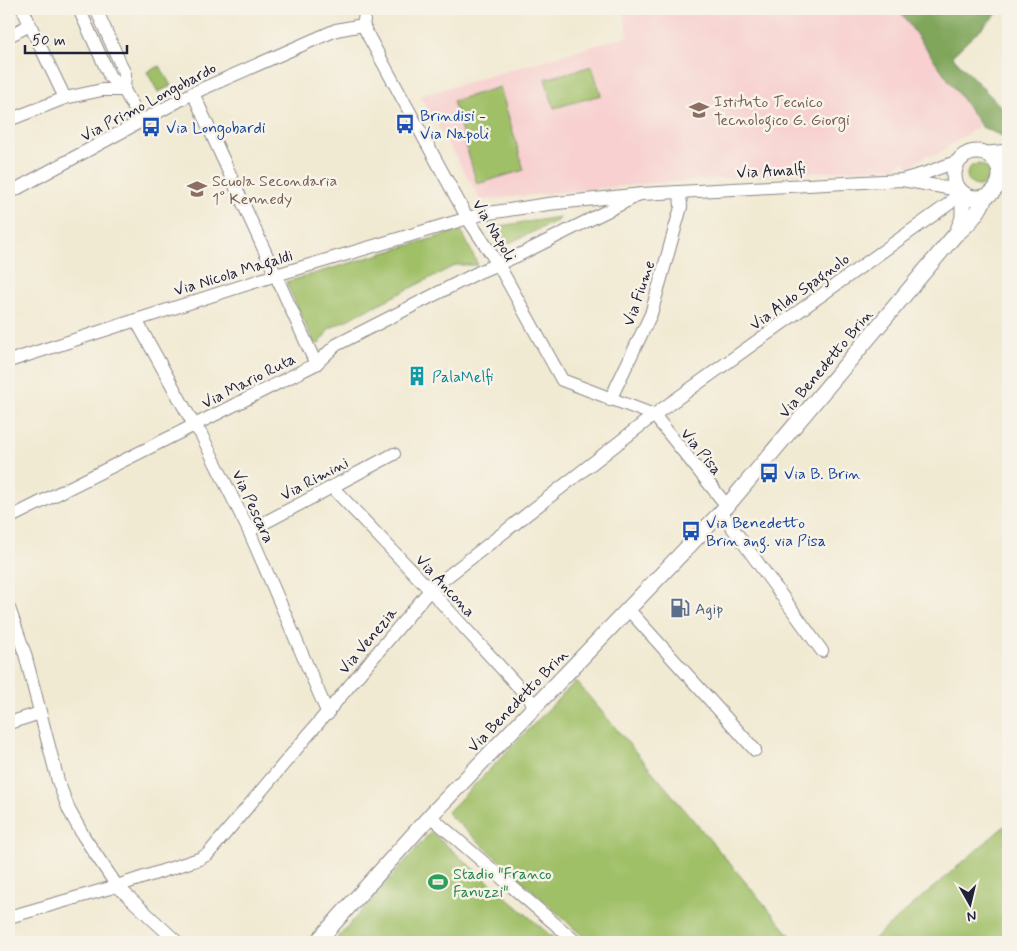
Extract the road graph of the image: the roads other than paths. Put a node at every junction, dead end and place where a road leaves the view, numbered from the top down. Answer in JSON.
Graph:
{"nodes":[{"id":1,"x":23,"y":9,"type":"edge"},
{"id":2,"x":79,"y":9,"type":"edge"},
{"id":3,"x":96,"y":9,"type":"edge"},
{"id":4,"x":366,"y":9,"type":"edge"},
{"id":5,"x":30,"y":25,"type":"junction"},
{"id":6,"x":363,"y":25,"type":"junction"},
{"id":7,"x":9,"y":36,"type":"edge"},
{"id":8,"x":124,"y":90,"type":"junction"},
{"id":9,"x":193,"y":92,"type":"junction"},
{"id":10,"x":65,"y":98,"type":"junction"},
{"id":11,"x":10,"y":115,"type":"edge"},
{"id":12,"x":142,"y":122,"type":"junction"},
{"id":13,"x":1008,"y":152,"type":"edge"},
{"id":14,"x":989,"y":154,"type":"junction"},
{"id":15,"x":958,"y":161,"type":"junction"},
{"id":16,"x":1004,"y":179,"type":"edge"},
{"id":17,"x":902,"y":180,"type":"junction"},
{"id":18,"x":932,"y":185,"type":"junction"},
{"id":19,"x":680,"y":192,"type":"junction"},
{"id":20,"x":961,"y":192,"type":"junction"},
{"id":21,"x":9,"y":194,"type":"edge"},
{"id":22,"x":642,"y":194,"type":"junction"},
{"id":23,"x":985,"y":197,"type":"junction"},
{"id":24,"x":941,"y":209,"type":"junction"},
{"id":25,"x":468,"y":219,"type":"junction"},
{"id":26,"x":955,"y":235,"type":"junction"},
{"id":27,"x":498,"y":264,"type":"junction"},
{"id":28,"x":276,"y":276,"type":"junction"},
{"id":29,"x":136,"y":320,"type":"junction"},
{"id":30,"x":9,"y":361,"type":"edge"},
{"id":31,"x":316,"y":364,"type":"junction"},
{"id":32,"x":610,"y":400,"type":"junction"},
{"id":33,"x":654,"y":415,"type":"junction"},
{"id":34,"x":194,"y":425,"type":"junction"},
{"id":35,"x":394,"y":454,"type":"dead end"},
{"id":36,"x":332,"y":488,"type":"junction"},
{"id":37,"x":724,"y":509,"type":"junction"},
{"id":38,"x":9,"y":518,"type":"edge"},
{"id":39,"x":249,"y":531,"type":"junction"},
{"id":40,"x":430,"y":590,"type":"junction"},
{"id":41,"x":9,"y":608,"type":"edge"},
{"id":42,"x":628,"y":609,"type":"junction"},
{"id":43,"x":822,"y":651,"type":"dead end"},
{"id":44,"x":536,"y":706,"type":"junction"},
{"id":45,"x":40,"y":713,"type":"junction"},
{"id":46,"x":328,"y":714,"type":"junction"},
{"id":47,"x":9,"y":723,"type":"edge"},
{"id":48,"x":755,"y":750,"type":"dead end"},
{"id":49,"x":430,"y":816,"type":"junction"},
{"id":50,"x":117,"y":886,"type":"junction"},
{"id":51,"x":9,"y":917,"type":"edge"},
{"id":52,"x":177,"y":942,"type":"edge"},
{"id":53,"x":317,"y":942,"type":"edge"},
{"id":54,"x":576,"y":942,"type":"edge"}],
"edges":[{"from":1,"to":5,"type":"street"},
{"from":2,"to":8,"type":"street"},
{"from":3,"to":8,"type":"street"},
{"from":4,"to":6,"type":"street"},
{"from":5,"to":7,"type":"street"},
{"from":5,"to":10,"type":"street"},
{"from":6,"to":9,"type":"street","name":"Via Primo Longobardo"},
{"from":6,"to":25,"type":"street","name":"Via Napoli"},
{"from":8,"to":10,"type":"street"},
{"from":8,"to":12,"type":"street"},
{"from":9,"to":12,"type":"street","name":"Via Primo Longobardo"},
{"from":9,"to":28,"type":"street"},
{"from":10,"to":11,"type":"street"},
{"from":12,"to":21,"type":"street","name":"Via Primo Longobardo"},
{"from":13,"to":14,"type":"street"},
{"from":14,"to":15,"type":"street"},
{"from":14,"to":16,"type":"street","name":"Via Benedetto Brin"},
{"from":15,"to":17,"type":"street","name":"Via Amalfi"},
{"from":15,"to":20,"type":"street","name":"Via Benedetto Brin"},
{"from":16,"to":23,"type":"street","name":"Via Benedetto Brin"},
{"from":17,"to":18,"type":"street","name":"Via Amalfi"},
{"from":17,"to":19,"type":"street","name":"Via Amalfi"},
{"from":18,"to":20,"type":"street","name":"Via Amalfi"},
{"from":18,"to":24,"type":"street"},
{"from":19,"to":22,"type":"street","name":"Via Amalfi"},
{"from":19,"to":32,"type":"street","name":"Via Fiume"},
{"from":20,"to":23,"type":"street"},
{"from":20,"to":24,"type":"street","name":"Via Aldo Spagnolo"},
{"from":20,"to":26,"type":"street","name":"Via Benedetto Brin"},
{"from":22,"to":25,"type":"street","name":"Via Amalfi"},
{"from":22,"to":27,"type":"street","name":"Via Amalfi"},
{"from":23,"to":26,"type":"street","name":"Via Benedetto Brin"},
{"from":24,"to":33,"type":"street","name":"Via Aldo Spagnolo"},
{"from":25,"to":27,"type":"street","name":"Via Napoli"},
{"from":25,"to":28,"type":"street","name":"Via Nicola Magaldi"},
{"from":26,"to":37,"type":"street","name":"Via Benedetto Brin"},
{"from":27,"to":31,"type":"street","name":"Via Mario Ruta"},
{"from":27,"to":32,"type":"street","name":"Via Napoli"},
{"from":28,"to":29,"type":"street","name":"Via Nicola Magaldi"},
{"from":28,"to":31,"type":"street"},
{"from":29,"to":30,"type":"street","name":"Via Nicola Magaldi"},
{"from":29,"to":34,"type":"street","name":"Via Pescara"},
{"from":31,"to":34,"type":"street","name":"Via Mario Ruta"},
{"from":32,"to":33,"type":"street","name":"Via Napoli"},
{"from":33,"to":37,"type":"street","name":"Via Pisa"},
{"from":33,"to":40,"type":"street","name":"Via Venezia"},
{"from":34,"to":38,"type":"street","name":"Via Mario Ruta"},
{"from":34,"to":39,"type":"street","name":"Via Pescara"},
{"from":35,"to":36,"type":"street","name":"Via Rimini"},
{"from":36,"to":39,"type":"street","name":"Via Rimini"},
{"from":36,"to":40,"type":"street","name":"Via Ancona"},
{"from":37,"to":42,"type":"street","name":"Via Benedetto Brin"},
{"from":37,"to":43,"type":"street"},
{"from":39,"to":46,"type":"street","name":"Via Pescara"},
{"from":40,"to":44,"type":"street","name":"Via Ancona"},
{"from":40,"to":46,"type":"street","name":"Via Venezia"},
{"from":41,"to":45,"type":"street"},
{"from":42,"to":44,"type":"street","name":"Via Benedetto Brin"},
{"from":42,"to":48,"type":"street"},
{"from":44,"to":49,"type":"street","name":"Via Benedetto Brin"},
{"from":45,"to":47,"type":"street"},
{"from":45,"to":50,"type":"street"},
{"from":46,"to":50,"type":"street","name":"Via Venezia"},
{"from":49,"to":53,"type":"street","name":"Via Benedetto Brin"},
{"from":49,"to":54,"type":"street"},
{"from":50,"to":51,"type":"street","name":"Via Venezia"},
{"from":50,"to":52,"type":"street"}]}
